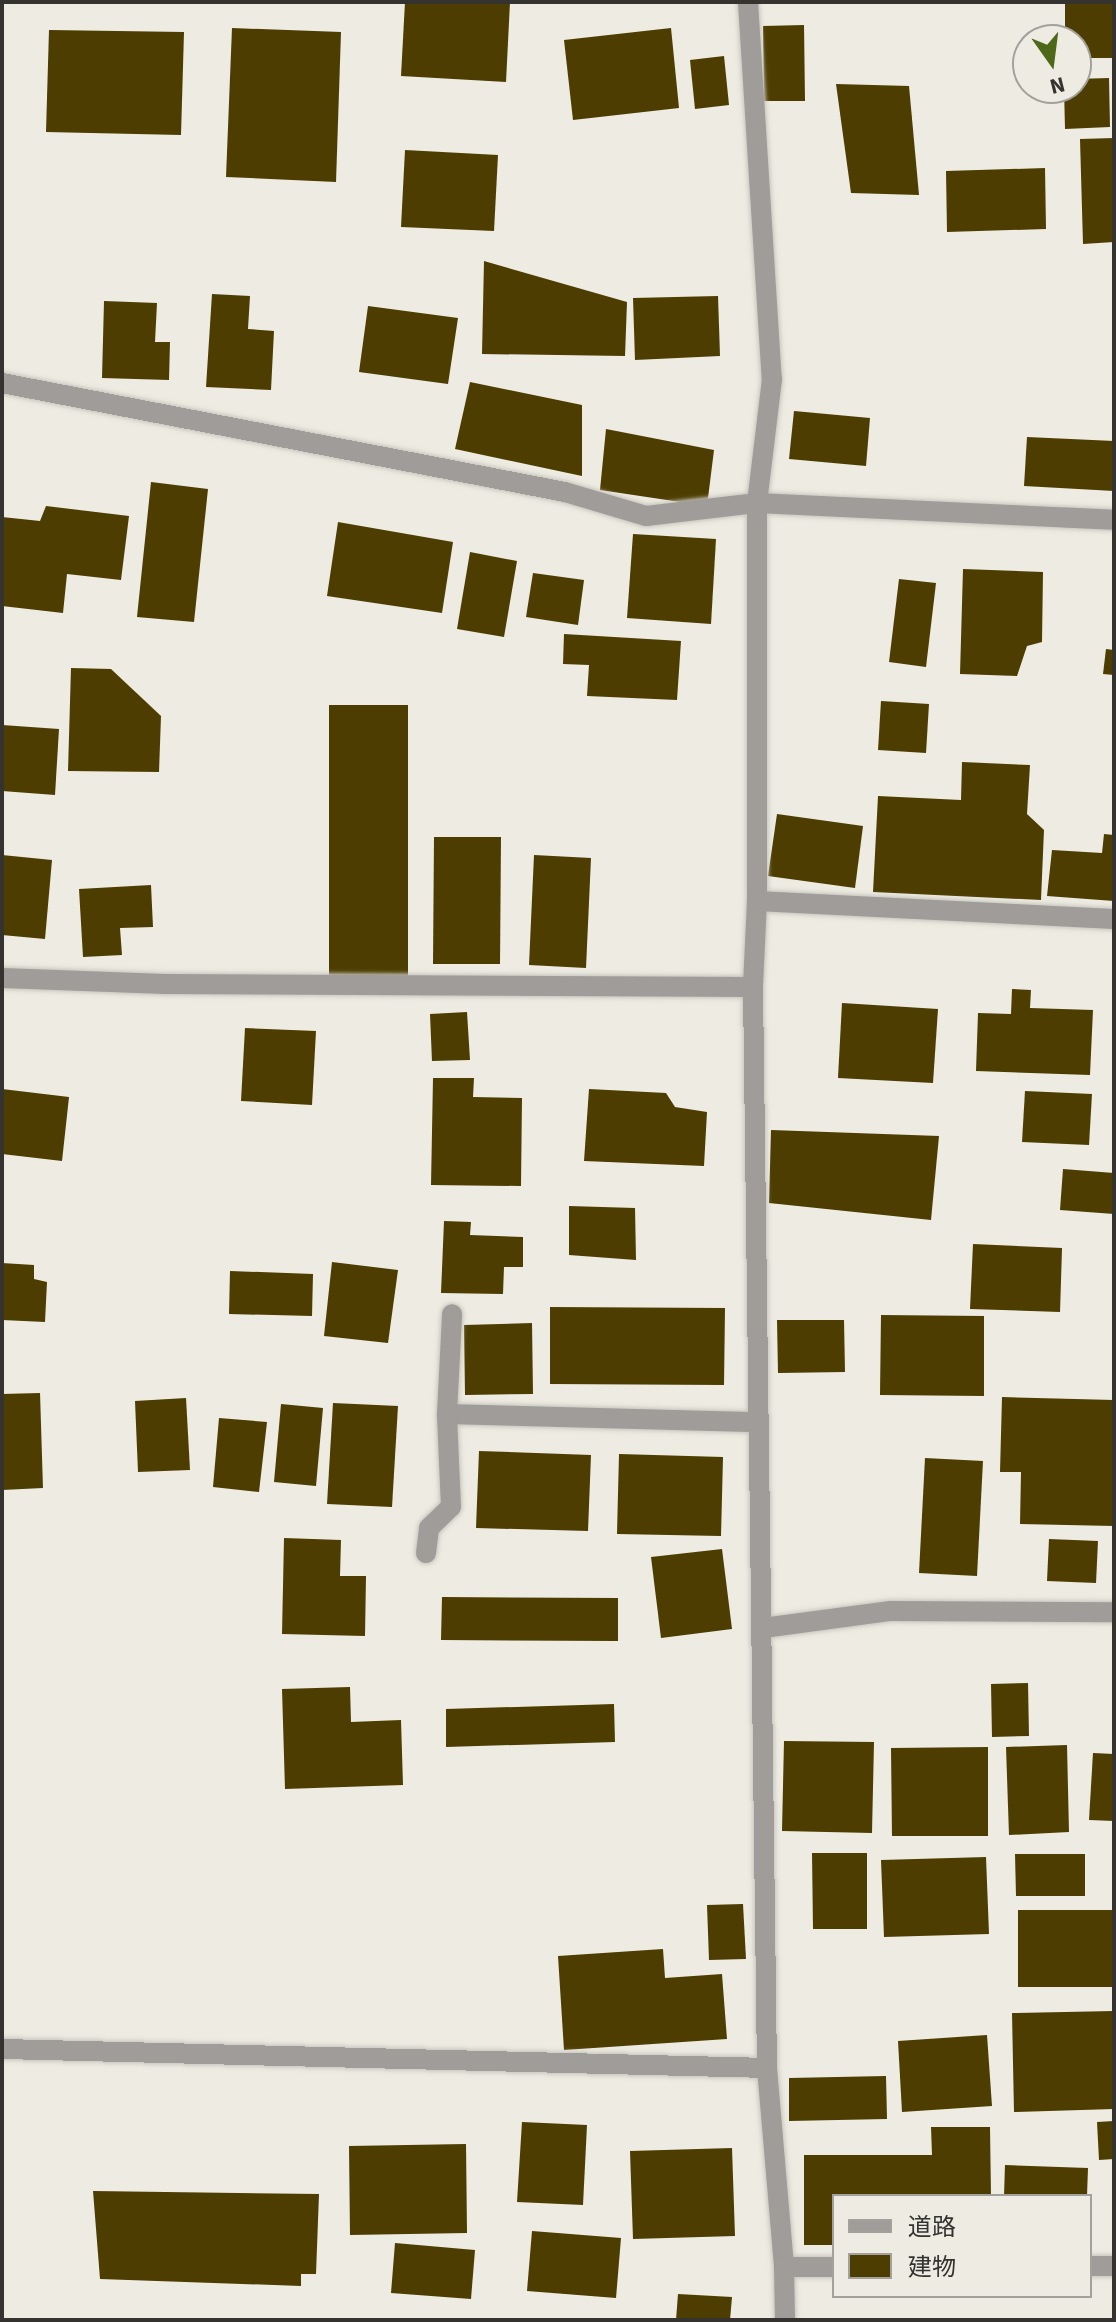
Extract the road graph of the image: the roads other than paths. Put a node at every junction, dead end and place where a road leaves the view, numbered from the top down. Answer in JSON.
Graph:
{"nodes":[{"id":1,"x":748,"y":2,"type":"edge"},
{"id":2,"x":2,"y":383,"type":"edge"},
{"id":3,"x":757,"y":503,"type":"junction"},
{"id":4,"x":1114,"y":520,"type":"edge"},
{"id":5,"x":757,"y":901,"type":"junction"},
{"id":6,"x":1114,"y":919,"type":"edge"},
{"id":7,"x":2,"y":978,"type":"edge"},
{"id":8,"x":753,"y":987,"type":"junction"},
{"id":9,"x":452,"y":1314,"type":"dead end"},
{"id":10,"x":447,"y":1414,"type":"junction"},
{"id":11,"x":759,"y":1422,"type":"junction"},
{"id":12,"x":426,"y":1553,"type":"dead end"},
{"id":13,"x":1114,"y":1612,"type":"edge"},
{"id":14,"x":763,"y":1628,"type":"junction"},
{"id":15,"x":2,"y":2049,"type":"edge"},
{"id":16,"x":767,"y":2068,"type":"junction"},
{"id":17,"x":1092,"y":2266,"type":"edge"},
{"id":18,"x":1114,"y":2266,"type":"edge"},
{"id":19,"x":784,"y":2267,"type":"junction"},
{"id":20,"x":832,"y":2267,"type":"edge"},
{"id":21,"x":785,"y":2320,"type":"edge"}],
"edges":[{"from":1,"to":3,"type":"street"},
{"from":2,"to":3,"type":"street"},
{"from":3,"to":4,"type":"street"},
{"from":3,"to":5,"type":"street"},
{"from":5,"to":6,"type":"street"},
{"from":5,"to":8,"type":"street"},
{"from":7,"to":8,"type":"street"},
{"from":8,"to":11,"type":"street"},
{"from":9,"to":10,"type":"street"},
{"from":10,"to":11,"type":"street"},
{"from":10,"to":12,"type":"street"},
{"from":11,"to":14,"type":"street"},
{"from":13,"to":14,"type":"street"},
{"from":14,"to":16,"type":"street"},
{"from":15,"to":16,"type":"street"},
{"from":16,"to":19,"type":"street"},
{"from":17,"to":18,"type":"street"},
{"from":19,"to":20,"type":"street"},
{"from":19,"to":21,"type":"street"}]}
